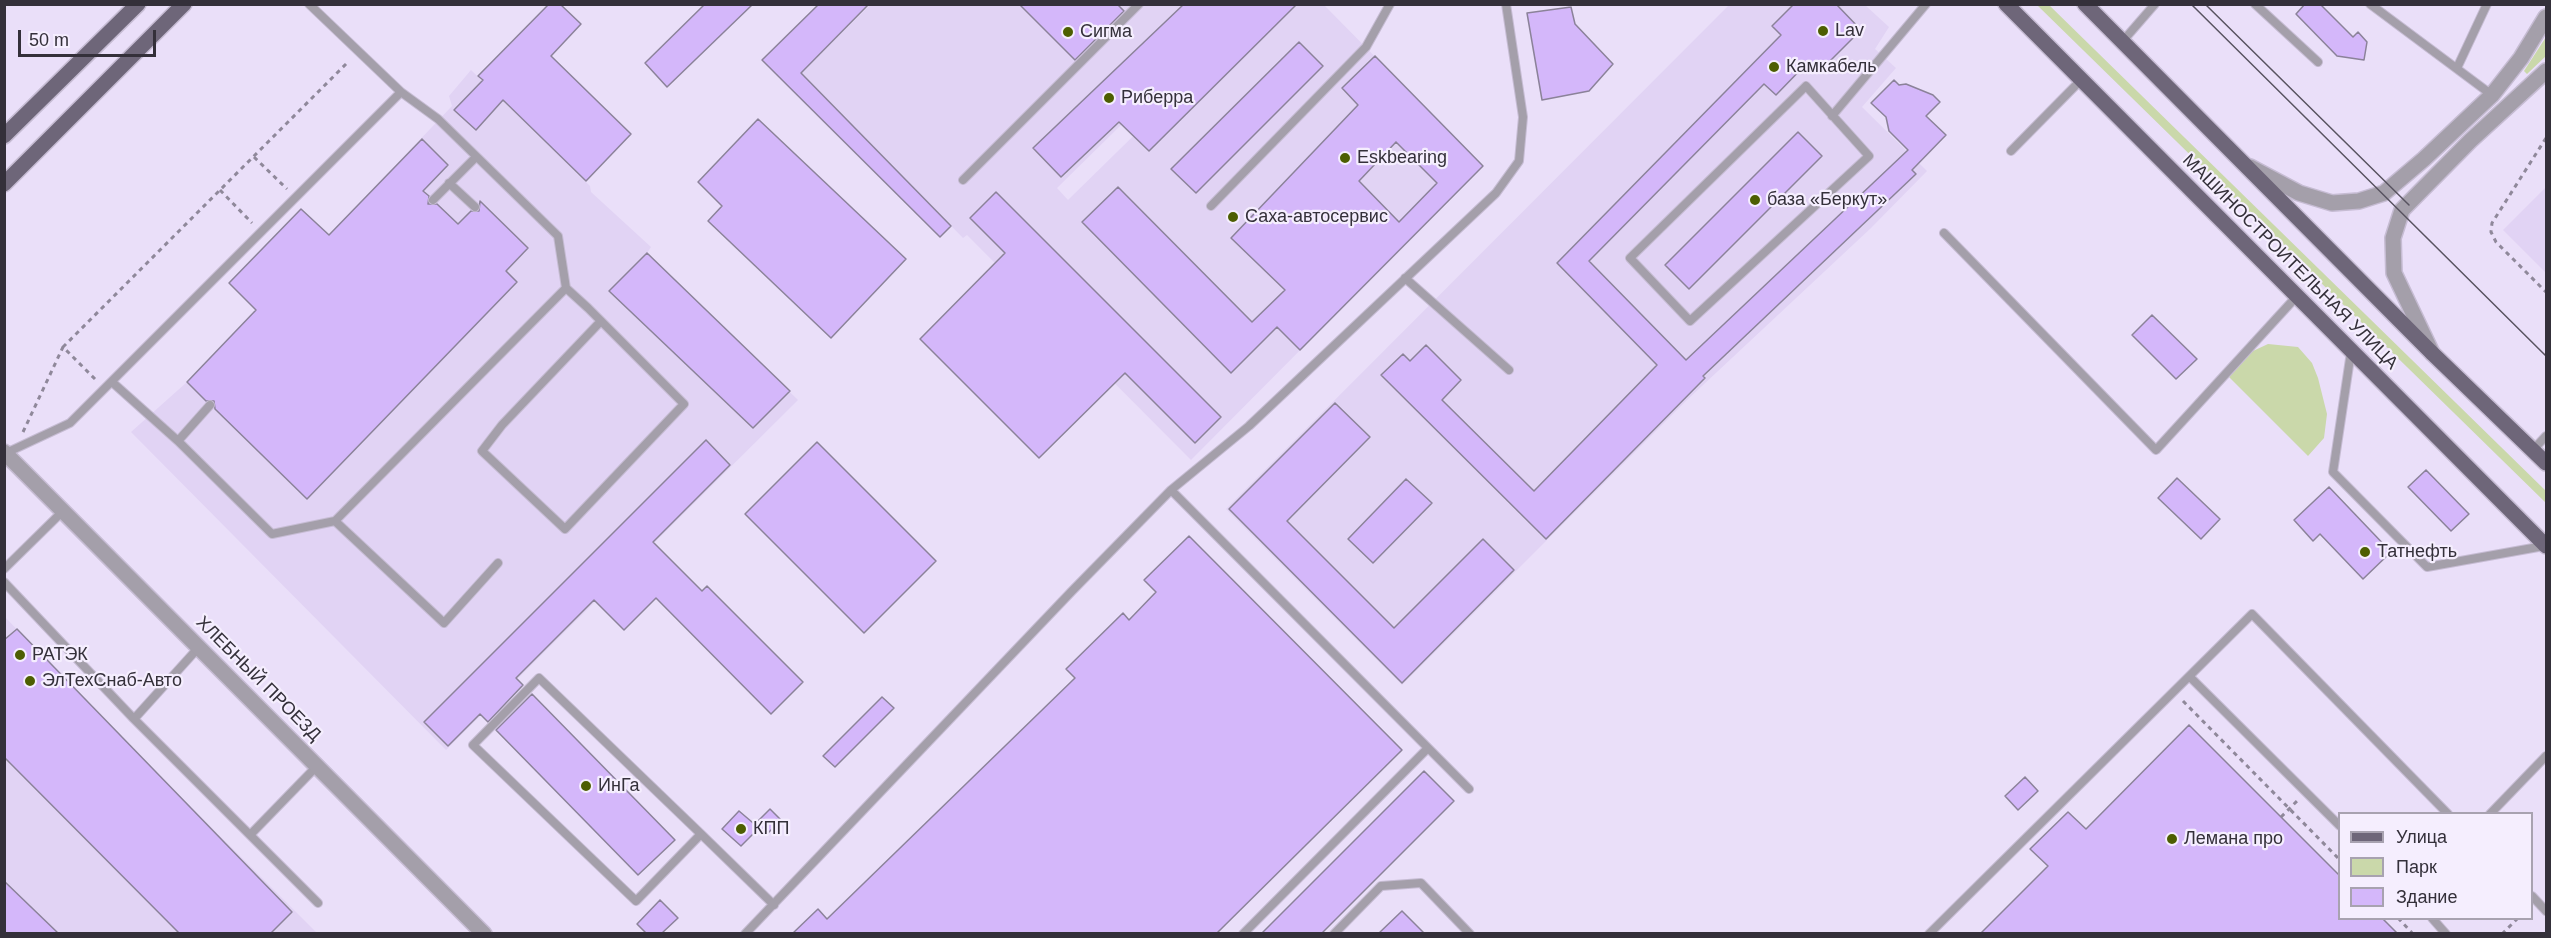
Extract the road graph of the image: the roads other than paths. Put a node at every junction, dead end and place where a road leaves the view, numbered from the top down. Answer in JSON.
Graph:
{"nodes":[{"id":1,"x":184,"y":4,"type":"edge"},
{"id":2,"x":309,"y":4,"type":"edge"},
{"id":3,"x":1139,"y":4,"type":"edge"},
{"id":4,"x":1390,"y":4,"type":"edge"},
{"id":5,"x":1506,"y":4,"type":"edge"},
{"id":6,"x":1926,"y":4,"type":"edge"},
{"id":7,"x":2006,"y":4,"type":"edge"},
{"id":8,"x":2085,"y":4,"type":"edge"},
{"id":9,"x":2155,"y":4,"type":"edge"},
{"id":10,"x":2255,"y":4,"type":"edge"},
{"id":11,"x":2370,"y":4,"type":"edge"},
{"id":12,"x":2487,"y":4,"type":"edge"},
{"id":13,"x":138,"y":5,"type":"edge"},
{"id":14,"x":2547,"y":16,"type":"edge"},
{"id":15,"x":2122,"y":42,"type":"junction"},
{"id":16,"x":2318,"y":62,"type":"dead end"},
{"id":17,"x":2457,"y":68,"type":"junction"},
{"id":18,"x":2547,"y":71,"type":"edge"},
{"id":19,"x":2081,"y":80,"type":"junction"},
{"id":20,"x":401,"y":92,"type":"junction"},
{"id":21,"x":2492,"y":95,"type":"junction"},
{"id":22,"x":1832,"y":116,"type":"junction"},
{"id":23,"x":4,"y":136,"type":"edge"},
{"id":24,"x":2011,"y":151,"type":"dead end"},
{"id":25,"x":476,"y":156,"type":"junction"},
{"id":26,"x":2245,"y":165,"type":"junction"},
{"id":27,"x":963,"y":180,"type":"dead end"},
{"id":28,"x":449,"y":183,"type":"junction"},
{"id":29,"x":4,"y":184,"type":"edge"},
{"id":30,"x":433,"y":200,"type":"dead end"},
{"id":31,"x":1210,"y":206,"type":"dead end"},
{"id":32,"x":475,"y":207,"type":"dead end"},
{"id":33,"x":1944,"y":232,"type":"dead end"},
{"id":34,"x":1405,"y":278,"type":"junction"},
{"id":35,"x":566,"y":288,"type":"junction"},
{"id":36,"x":2297,"y":296,"type":"junction"},
{"id":37,"x":601,"y":321,"type":"junction"},
{"id":38,"x":2351,"y":350,"type":"junction"},
{"id":39,"x":2432,"y":352,"type":"junction"},
{"id":40,"x":1509,"y":370,"type":"dead end"},
{"id":41,"x":112,"y":382,"type":"junction"},
{"id":42,"x":210,"y":405,"type":"dead end"},
{"id":43,"x":2547,"y":436,"type":"edge"},
{"id":44,"x":178,"y":441,"type":"junction"},
{"id":45,"x":2533,"y":450,"type":"junction"},
{"id":46,"x":5,"y":452,"type":"edge"},
{"id":47,"x":2547,"y":463,"type":"edge"},
{"id":48,"x":1171,"y":490,"type":"junction"},
{"id":49,"x":63,"y":511,"type":"junction"},
{"id":50,"x":335,"y":521,"type":"junction"},
{"id":51,"x":2546,"y":546,"type":"edge"},
{"id":52,"x":498,"y":563,"type":"dead end"},
{"id":53,"x":4,"y":569,"type":"edge"},
{"id":54,"x":4,"y":582,"type":"edge"},
{"id":55,"x":199,"y":647,"type":"junction"},
{"id":56,"x":2190,"y":677,"type":"junction"},
{"id":57,"x":134,"y":718,"type":"junction"},
{"id":58,"x":1428,"y":748,"type":"junction"},
{"id":59,"x":2547,"y":756,"type":"edge"},
{"id":60,"x":317,"y":766,"type":"junction"},
{"id":61,"x":1469,"y":789,"type":"dead end"},
{"id":62,"x":2447,"y":812,"type":"edge"},
{"id":63,"x":2491,"y":812,"type":"edge"},
{"id":64,"x":2338,"y":824,"type":"edge"},
{"id":65,"x":701,"y":834,"type":"junction"},
{"id":66,"x":250,"y":836,"type":"junction"},
{"id":67,"x":2533,"y":897,"type":"edge"},
{"id":68,"x":318,"y":903,"type":"dead end"},
{"id":69,"x":774,"y":905,"type":"junction"},
{"id":70,"x":2547,"y":911,"type":"edge"},
{"id":71,"x":2434,"y":920,"type":"edge"},
{"id":72,"x":484,"y":933,"type":"edge"},
{"id":73,"x":745,"y":933,"type":"edge"},
{"id":74,"x":1243,"y":933,"type":"edge"},
{"id":75,"x":1334,"y":933,"type":"edge"},
{"id":76,"x":1470,"y":933,"type":"edge"},
{"id":77,"x":1929,"y":933,"type":"edge"},
{"id":78,"x":2446,"y":933,"type":"edge"}],
"edges":[{"from":1,"to":29,"type":"main road"},
{"from":2,"to":20,"type":"lane"},
{"from":3,"to":27,"type":"lane"},
{"from":4,"to":31,"type":"lane"},
{"from":5,"to":34,"type":"lane"},
{"from":6,"to":22,"type":"lane"},
{"from":7,"to":19,"type":"main road","name":"МАШИНОСТРОИТЕЛЬНАЯ УЛИЦА"},
{"from":8,"to":15,"type":"main road","name":"МАШИНОСТРОИТЕЛЬНАЯ УЛИЦА"},
{"from":9,"to":15,"type":"lane"},
{"from":10,"to":16,"type":"lane"},
{"from":11,"to":17,"type":"lane"},
{"from":12,"to":17,"type":"lane"},
{"from":13,"to":23,"type":"main road"},
{"from":14,"to":21,"type":"street"},
{"from":15,"to":26,"type":"main road","name":"МАШИНОСТРОИТЕЛЬНАЯ УЛИЦА"},
{"from":17,"to":21,"type":"lane"},
{"from":18,"to":39,"type":"street"},
{"from":19,"to":24,"type":"lane"},
{"from":19,"to":36,"type":"main road","name":"МАШИНОСТРОИТЕЛЬНАЯ УЛИЦА"},
{"from":20,"to":25,"type":"lane"},
{"from":20,"to":41,"type":"lane"},
{"from":21,"to":26,"type":"street"},
{"from":22,"to":22,"type":"lane"},
{"from":25,"to":28,"type":"lane"},
{"from":25,"to":35,"type":"lane"},
{"from":26,"to":39,"type":"main road","name":"МАШИНОСТРОИТЕЛЬНАЯ УЛИЦА"},
{"from":28,"to":30,"type":"lane"},
{"from":28,"to":32,"type":"lane"},
{"from":33,"to":36,"type":"lane"},
{"from":34,"to":40,"type":"lane"},
{"from":34,"to":48,"type":"lane"},
{"from":35,"to":37,"type":"lane"},
{"from":35,"to":50,"type":"lane"},
{"from":36,"to":38,"type":"main road","name":"МАШИНОСТРОИТЕЛЬНАЯ УЛИЦА"},
{"from":37,"to":37,"type":"lane"},
{"from":38,"to":51,"type":"main road","name":"МАШИНОСТРОИТЕЛЬНАЯ УЛИЦА"},
{"from":38,"to":51,"type":"lane"},
{"from":39,"to":45,"type":"main road","name":"МАШИНОСТРОИТЕЛЬНАЯ УЛИЦА"},
{"from":41,"to":44,"type":"lane"},
{"from":41,"to":46,"type":"lane"},
{"from":42,"to":44,"type":"lane"},
{"from":43,"to":45,"type":"lane"},
{"from":44,"to":50,"type":"lane"},
{"from":45,"to":47,"type":"main road","name":"МАШИНОСТРОИТЕЛЬНАЯ УЛИЦА"},
{"from":46,"to":49,"type":"street","name":"ХЛЕБНЫЙ ПРОЕЗД"},
{"from":48,"to":58,"type":"lane"},
{"from":48,"to":69,"type":"lane"},
{"from":49,"to":53,"type":"lane"},
{"from":49,"to":55,"type":"street","name":"ХЛЕБНЫЙ ПРОЕЗД"},
{"from":50,"to":52,"type":"lane"},
{"from":54,"to":57,"type":"lane"},
{"from":55,"to":57,"type":"lane"},
{"from":55,"to":60,"type":"street","name":"ХЛЕБНЫЙ ПРОЕЗД"},
{"from":56,"to":62,"type":"lane"},
{"from":56,"to":64,"type":"lane"},
{"from":56,"to":77,"type":"lane"},
{"from":57,"to":66,"type":"lane"},
{"from":58,"to":61,"type":"lane"},
{"from":58,"to":74,"type":"lane"},
{"from":59,"to":63,"type":"lane"},
{"from":60,"to":66,"type":"lane"},
{"from":60,"to":72,"type":"street","name":"ХЛЕБНЫЙ ПРОЕЗД"},
{"from":65,"to":65,"type":"lane"},
{"from":65,"to":69,"type":"lane"},
{"from":66,"to":68,"type":"lane"},
{"from":67,"to":70,"type":"lane"},
{"from":69,"to":73,"type":"lane"},
{"from":71,"to":78,"type":"lane"},
{"from":75,"to":76,"type":"lane"}]}
